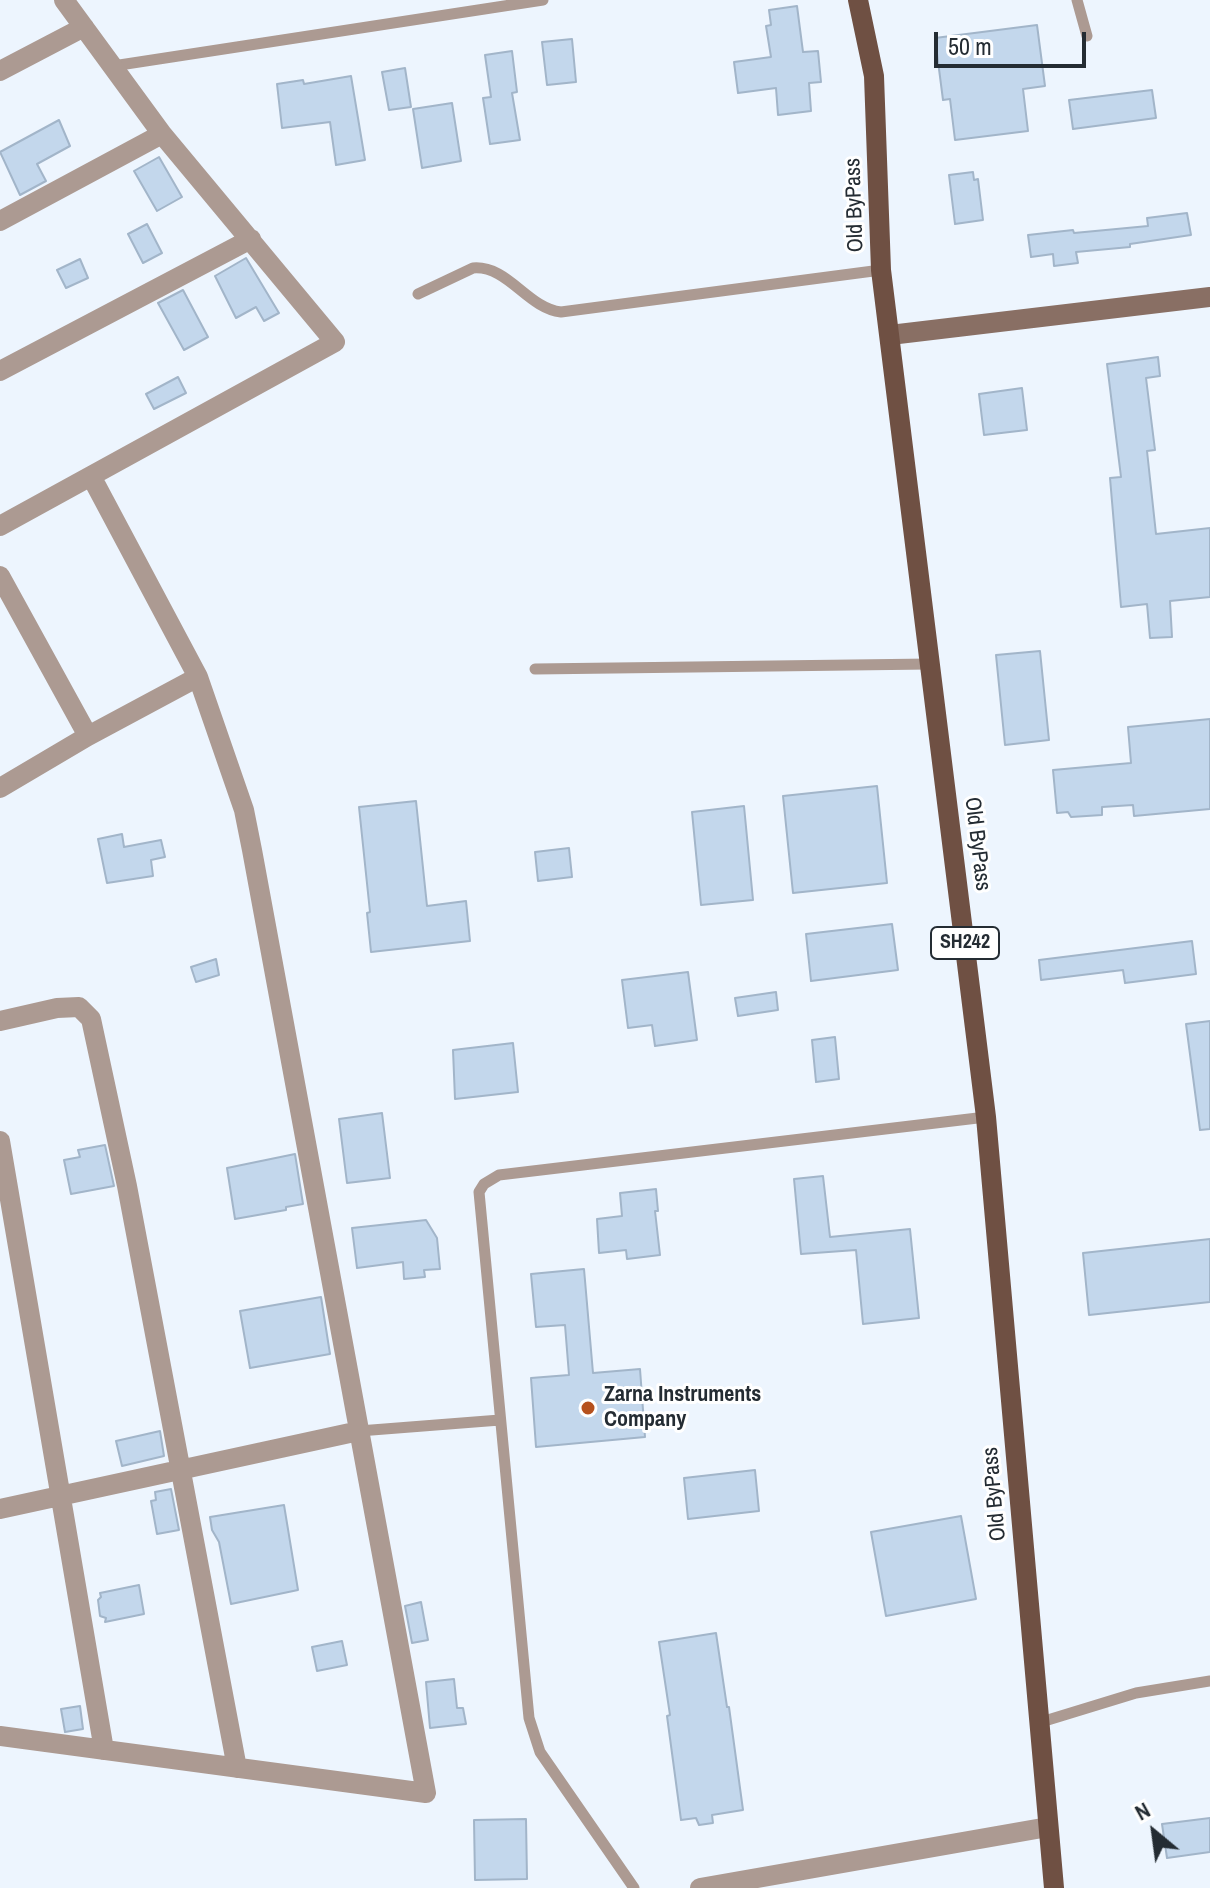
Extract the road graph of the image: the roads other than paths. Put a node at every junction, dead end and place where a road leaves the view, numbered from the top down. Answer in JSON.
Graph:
{"nodes":[{"id":1,"x":64,"y":0,"type":"edge"},
{"id":2,"x":543,"y":0,"type":"edge"},
{"id":3,"x":858,"y":0,"type":"edge"},
{"id":4,"x":1077,"y":0,"type":"edge"},
{"id":5,"x":84,"y":27,"type":"junction"},
{"id":6,"x":1087,"y":36,"type":"dead end"},
{"id":7,"x":113,"y":66,"type":"junction"},
{"id":8,"x":0,"y":71,"type":"edge"},
{"id":9,"x":162,"y":134,"type":"junction"},
{"id":10,"x":0,"y":221,"type":"edge"},
{"id":11,"x":251,"y":239,"type":"junction"},
{"id":12,"x":881,"y":270,"type":"junction"},
{"id":13,"x":418,"y":294,"type":"dead end"},
{"id":14,"x":1210,"y":297,"type":"edge"},
{"id":15,"x":890,"y":335,"type":"junction"},
{"id":16,"x":0,"y":371,"type":"edge"},
{"id":17,"x":91,"y":476,"type":"junction"},
{"id":18,"x":0,"y":526,"type":"edge"},
{"id":19,"x":0,"y":576,"type":"edge"},
{"id":20,"x":930,"y":664,"type":"junction"},
{"id":21,"x":535,"y":669,"type":"dead end"},
{"id":22,"x":198,"y":677,"type":"junction"},
{"id":23,"x":88,"y":736,"type":"junction"},
{"id":24,"x":0,"y":788,"type":"edge"},
{"id":25,"x":0,"y":1021,"type":"edge"},
{"id":26,"x":986,"y":1117,"type":"junction"},
{"id":27,"x":0,"y":1141,"type":"edge"},
{"id":28,"x":500,"y":1420,"type":"junction"},
{"id":29,"x":359,"y":1431,"type":"junction"},
{"id":30,"x":180,"y":1469,"type":"junction"},
{"id":31,"x":59,"y":1496,"type":"junction"},
{"id":32,"x":0,"y":1509,"type":"edge"},
{"id":33,"x":1210,"y":1681,"type":"edge"},
{"id":34,"x":1038,"y":1723,"type":"junction"},
{"id":35,"x":0,"y":1736,"type":"edge"},
{"id":36,"x":104,"y":1750,"type":"junction"},
{"id":37,"x":237,"y":1768,"type":"junction"},
{"id":38,"x":1048,"y":1827,"type":"junction"},
{"id":39,"x":634,"y":1888,"type":"edge"},
{"id":40,"x":700,"y":1888,"type":"edge"},
{"id":41,"x":1054,"y":1888,"type":"edge"}],
"edges":[{"from":1,"to":5,"type":"street"},
{"from":2,"to":7,"type":"lane"},
{"from":3,"to":12,"type":"main road","name":"Old ByPass","number":"SH242"},
{"from":4,"to":6,"type":"lane"},
{"from":5,"to":7,"type":"street"},
{"from":5,"to":8,"type":"street"},
{"from":7,"to":9,"type":"street"},
{"from":9,"to":10,"type":"street"},
{"from":9,"to":11,"type":"street"},
{"from":11,"to":16,"type":"street"},
{"from":11,"to":17,"type":"street"},
{"from":12,"to":13,"type":"lane"},
{"from":12,"to":15,"type":"main road","name":"Old ByPass","number":"SH242"},
{"from":14,"to":15,"type":"street"},
{"from":15,"to":20,"type":"main road","name":"Old ByPass","number":"SH242"},
{"from":17,"to":18,"type":"street"},
{"from":17,"to":22,"type":"street"},
{"from":19,"to":23,"type":"street"},
{"from":20,"to":21,"type":"lane"},
{"from":20,"to":26,"type":"main road","name":"Old ByPass","number":"SH242"},
{"from":22,"to":23,"type":"street"},
{"from":22,"to":29,"type":"street"},
{"from":23,"to":24,"type":"street"},
{"from":25,"to":30,"type":"street"},
{"from":26,"to":28,"type":"lane"},
{"from":26,"to":34,"type":"main road","name":"Old ByPass","number":"SH242"},
{"from":27,"to":31,"type":"street"},
{"from":28,"to":29,"type":"lane"},
{"from":28,"to":39,"type":"lane"},
{"from":29,"to":30,"type":"street"},
{"from":29,"to":37,"type":"street"},
{"from":30,"to":31,"type":"street"},
{"from":30,"to":37,"type":"street"},
{"from":31,"to":32,"type":"street"},
{"from":31,"to":36,"type":"street"},
{"from":33,"to":34,"type":"lane"},
{"from":34,"to":38,"type":"main road","name":"Old ByPass","number":"SH242"},
{"from":35,"to":36,"type":"street"},
{"from":36,"to":37,"type":"street"},
{"from":38,"to":40,"type":"street"},
{"from":38,"to":41,"type":"main road","name":"Old ByPass","number":"SH242"}]}
